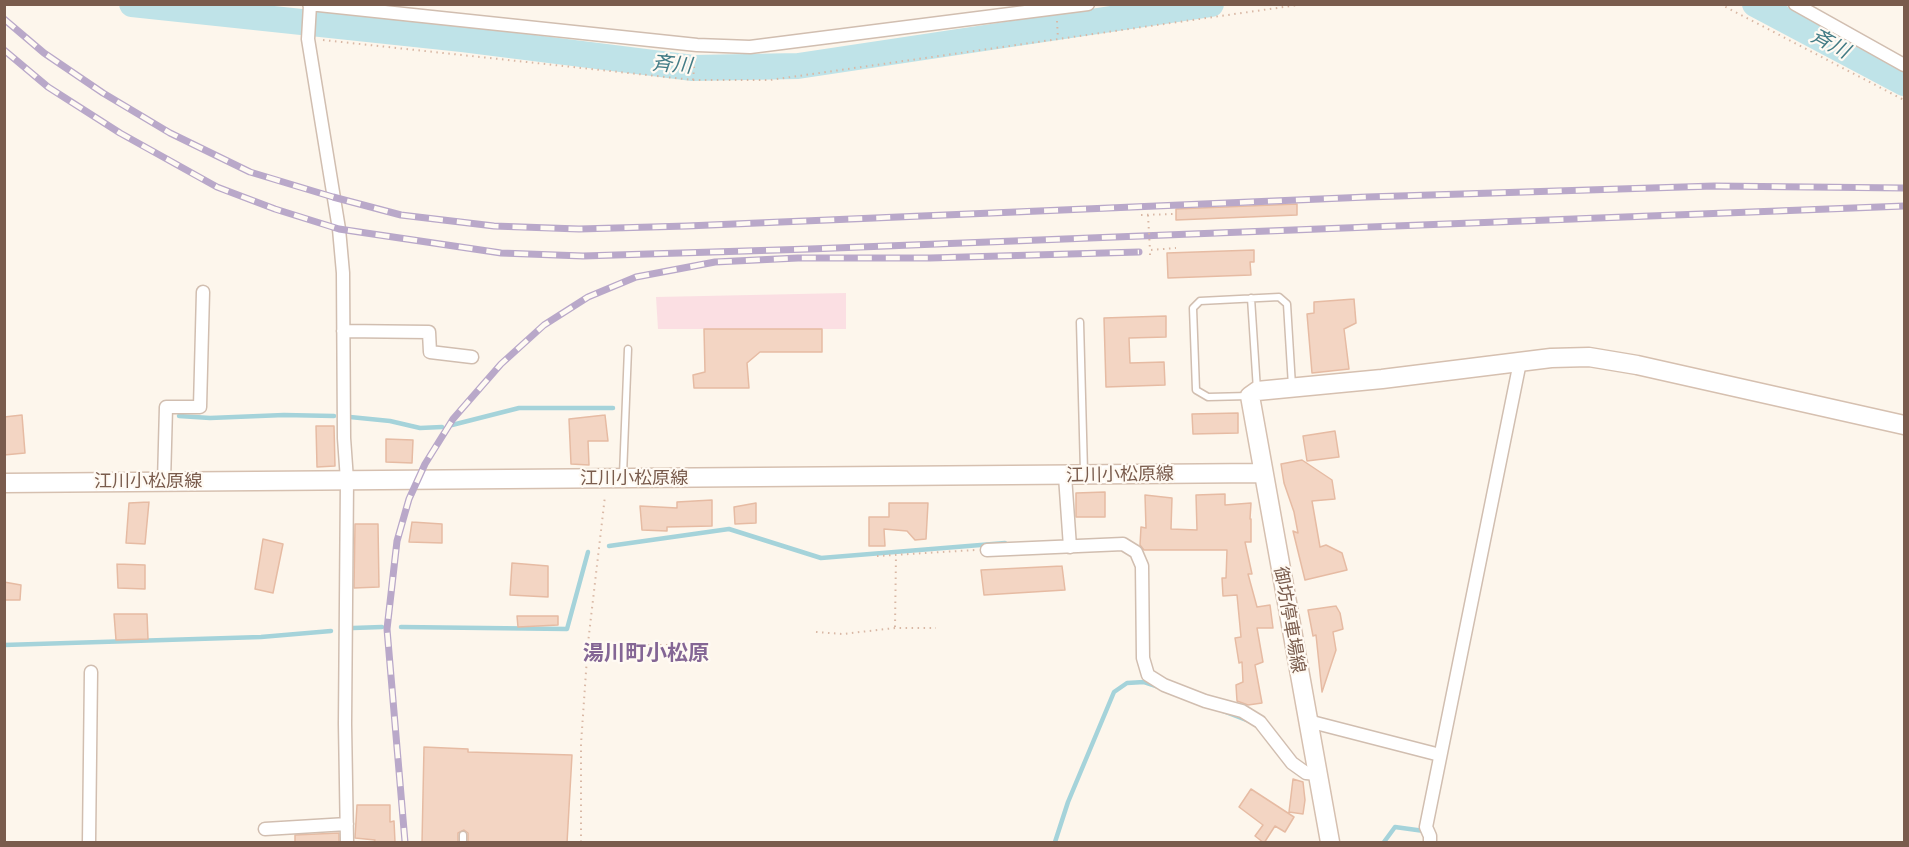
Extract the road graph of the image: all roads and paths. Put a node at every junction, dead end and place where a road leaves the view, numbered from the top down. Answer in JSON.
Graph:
{"nodes":[{"id":1,"x":1088,"y":4,"type":"edge"},
{"id":2,"x":1720,"y":4,"type":"edge"},
{"id":3,"x":1795,"y":4,"type":"edge"},
{"id":4,"x":310,"y":5,"type":"edge"},
{"id":5,"x":1056,"y":19,"type":"dead end"},
{"id":6,"x":1058,"y":38,"type":"dead end"},
{"id":7,"x":696,"y":54,"type":"dead end"},
{"id":8,"x":1905,"y":65,"type":"edge"},
{"id":9,"x":693,"y":80,"type":"dead end"},
{"id":10,"x":1905,"y":100,"type":"edge"},
{"id":11,"x":1173,"y":214,"type":"dead end"},
{"id":12,"x":1141,"y":215,"type":"dead end"},
{"id":13,"x":1148,"y":215,"type":"junction"},
{"id":14,"x":1176,"y":248,"type":"dead end"},
{"id":15,"x":1150,"y":250,"type":"junction"},
{"id":16,"x":1150,"y":255,"type":"dead end"},
{"id":17,"x":202,"y":292,"type":"dead end"},
{"id":18,"x":1251,"y":298,"type":"junction"},
{"id":19,"x":1080,"y":322,"type":"dead end"},
{"id":20,"x":343,"y":331,"type":"junction"},
{"id":21,"x":628,"y":349,"type":"dead end"},
{"id":22,"x":472,"y":357,"type":"dead end"},
{"id":23,"x":1520,"y":362,"type":"junction"},
{"id":24,"x":1293,"y":387,"type":"junction"},
{"id":25,"x":1253,"y":394,"type":"junction"},
{"id":26,"x":1905,"y":424,"type":"edge"},
{"id":27,"x":1263,"y":473,"type":"junction"},
{"id":28,"x":1065,"y":476,"type":"junction"},
{"id":29,"x":1084,"y":476,"type":"junction"},
{"id":30,"x":614,"y":479,"type":"junction"},
{"id":31,"x":347,"y":480,"type":"junction"},
{"id":32,"x":164,"y":482,"type":"junction"},
{"id":33,"x":4,"y":483,"type":"edge"},
{"id":34,"x":1070,"y":547,"type":"junction"},
{"id":35,"x":987,"y":550,"type":"joint"},
{"id":36,"x":896,"y":555,"type":"junction"},
{"id":37,"x":877,"y":556,"type":"dead end"},
{"id":38,"x":895,"y":628,"type":"junction"},
{"id":39,"x":936,"y":628,"type":"dead end"},
{"id":40,"x":816,"y":633,"type":"dead end"},
{"id":41,"x":701,"y":644,"type":"dead end"},
{"id":42,"x":588,"y":647,"type":"junction"},
{"id":43,"x":91,"y":672,"type":"dead end"},
{"id":44,"x":1308,"y":721,"type":"junction"},
{"id":45,"x":1440,"y":755,"type":"junction"},
{"id":46,"x":1318,"y":774,"type":"junction"},
{"id":47,"x":347,"y":824,"type":"junction"},
{"id":48,"x":266,"y":829,"type":"dead end"},
{"id":49,"x":463,"y":835,"type":"dead end"},
{"id":50,"x":89,"y":843,"type":"edge"},
{"id":51,"x":347,"y":843,"type":"edge"},
{"id":52,"x":462,"y":843,"type":"edge"},
{"id":53,"x":581,"y":843,"type":"edge"},
{"id":54,"x":1330,"y":843,"type":"edge"},
{"id":55,"x":1430,"y":843,"type":"edge"}],
"edges":[{"from":1,"to":4,"type":"street"},
{"from":2,"to":10,"type":"path"},
{"from":3,"to":8,"type":"street"},
{"from":4,"to":20,"type":"street"},
{"from":5,"to":6,"type":"path"},
{"from":7,"to":9,"type":"path"},
{"from":11,"to":13,"type":"path"},
{"from":12,"to":13,"type":"path","bridge":true},
{"from":13,"to":15,"type":"path","bridge":true},
{"from":14,"to":15,"type":"path"},
{"from":15,"to":16,"type":"path","bridge":true},
{"from":17,"to":32,"type":"street"},
{"from":18,"to":24,"type":"lane"},
{"from":18,"to":25,"type":"lane"},
{"from":18,"to":25,"type":"lane"},
{"from":19,"to":29,"type":"lane"},
{"from":20,"to":22,"type":"street"},
{"from":20,"to":31,"type":"street"},
{"from":21,"to":30,"type":"lane"},
{"from":23,"to":24,"type":"main road"},
{"from":23,"to":26,"type":"main road"},
{"from":23,"to":45,"type":"street"},
{"from":24,"to":25,"type":"main road"},
{"from":25,"to":27,"type":"main road","name":"御坊停車場線"},
{"from":27,"to":29,"type":"main road","name":"江川小松原線"},
{"from":27,"to":44,"type":"main road","name":"御坊停車場線"},
{"from":28,"to":29,"type":"main road","name":"江川小松原線"},
{"from":28,"to":30,"type":"main road","name":"江川小松原線"},
{"from":28,"to":34,"type":"street"},
{"from":30,"to":31,"type":"main road","name":"江川小松原線"},
{"from":30,"to":42,"type":"path"},
{"from":31,"to":32,"type":"main road","name":"江川小松原線"},
{"from":31,"to":47,"type":"street"},
{"from":32,"to":33,"type":"main road","name":"江川小松原線"},
{"from":34,"to":35,"type":"street"},
{"from":34,"to":46,"type":"street"},
{"from":35,"to":36,"type":"path"},
{"from":36,"to":37,"type":"path"},
{"from":36,"to":38,"type":"path"},
{"from":38,"to":39,"type":"path"},
{"from":38,"to":40,"type":"path"},
{"from":41,"to":42,"type":"path"},
{"from":42,"to":53,"type":"path"},
{"from":43,"to":50,"type":"street"},
{"from":44,"to":45,"type":"street"},
{"from":44,"to":46,"type":"main road","name":"御坊停車場線"},
{"from":45,"to":55,"type":"street"},
{"from":46,"to":54,"type":"main road","name":"御坊停車場線"},
{"from":47,"to":48,"type":"street"},
{"from":47,"to":51,"type":"street"},
{"from":49,"to":52,"type":"lane"}]}
